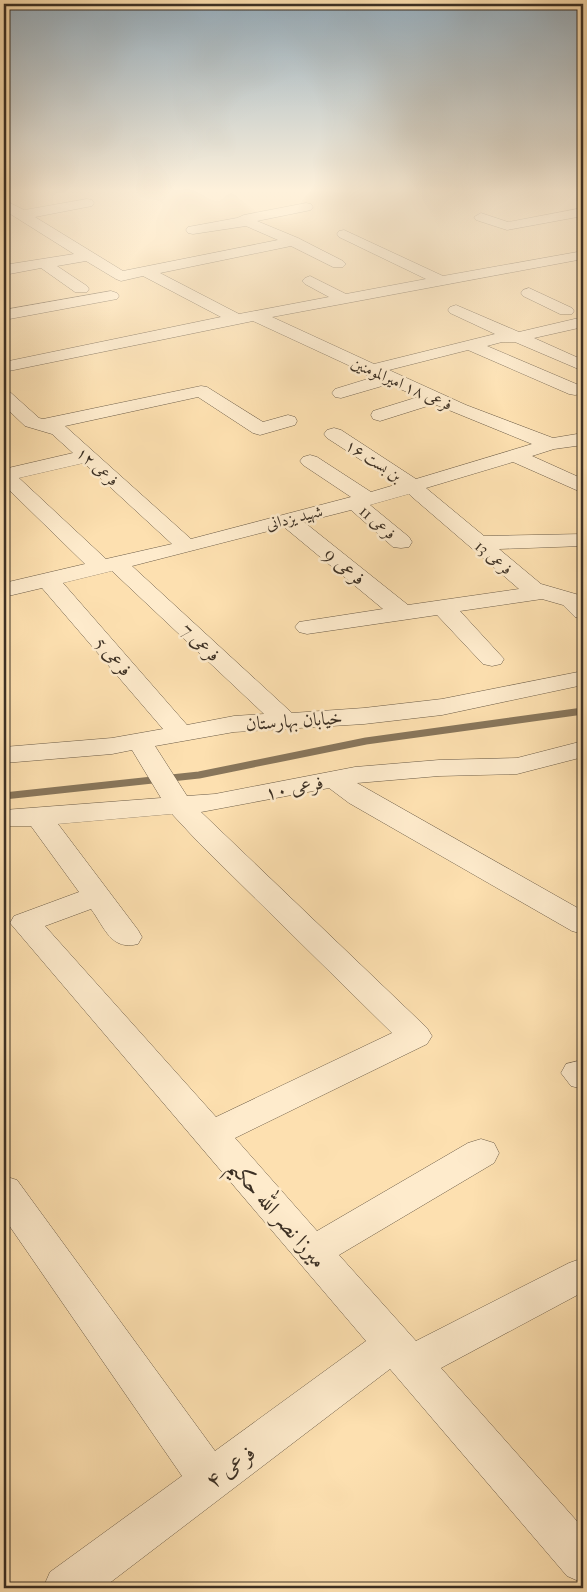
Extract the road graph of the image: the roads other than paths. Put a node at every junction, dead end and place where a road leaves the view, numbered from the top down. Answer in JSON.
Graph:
{"nodes":[{"id":1,"x":30,"y":265,"type":"edge"},
{"id":2,"x":46,"y":265,"type":"edge"},
{"id":3,"x":103,"y":265,"type":"edge"},
{"id":4,"x":177,"y":265,"type":"edge"},
{"id":5,"x":409,"y":265,"type":"edge"},
{"id":6,"x":527,"y":265,"type":"edge"},
{"id":7,"x":4,"y":270,"type":"edge"},
{"id":8,"x":145,"y":272,"type":"junction"},
{"id":9,"x":310,"y":281,"type":"dead end"},
{"id":10,"x":441,"y":281,"type":"junction"},
{"id":11,"x":81,"y":289,"type":"dead end"},
{"id":12,"x":529,"y":293,"type":"dead end"},
{"id":13,"x":111,"y":296,"type":"dead end"},
{"id":14,"x":344,"y":300,"type":"junction"},
{"id":15,"x":583,"y":307,"type":"edge"},
{"id":16,"x":456,"y":310,"type":"dead end"},
{"id":17,"x":566,"y":311,"type":"junction"},
{"id":18,"x":4,"y":315,"type":"edge"},
{"id":19,"x":255,"y":316,"type":"junction"},
{"id":20,"x":237,"y":319,"type":"junction"},
{"id":21,"x":583,"y":322,"type":"edge"},
{"id":22,"x":496,"y":328,"type":"junction"},
{"id":23,"x":517,"y":337,"type":"junction"},
{"id":24,"x":470,"y":345,"type":"junction"},
{"id":25,"x":583,"y":366,"type":"edge"},
{"id":26,"x":4,"y":367,"type":"edge"},
{"id":27,"x":369,"y":370,"type":"junction"},
{"id":28,"x":388,"y":378,"type":"junction"},
{"id":29,"x":575,"y":390,"type":"dead end"},
{"id":30,"x":341,"y":393,"type":"dead end"},
{"id":31,"x":4,"y":396,"type":"edge"},
{"id":32,"x":435,"y":398,"type":"junction"},
{"id":33,"x":126,"y":407,"type":"junction"},
{"id":34,"x":380,"y":415,"type":"dead end"},
{"id":35,"x":288,"y":421,"type":"dead end"},
{"id":36,"x":145,"y":424,"type":"dead end"},
{"id":37,"x":43,"y":425,"type":"junction"},
{"id":38,"x":334,"y":434,"type":"dead end"},
{"id":39,"x":583,"y":439,"type":"edge"},
{"id":40,"x":551,"y":444,"type":"junction"},
{"id":41,"x":514,"y":455,"type":"junction"},
{"id":42,"x":87,"y":456,"type":"junction"},
{"id":43,"x":310,"y":460,"type":"dead end"},
{"id":44,"x":4,"y":475,"type":"edge"},
{"id":45,"x":414,"y":486,"type":"junction"},
{"id":46,"x":583,"y":487,"type":"edge"},
{"id":47,"x":361,"y":501,"type":"junction"},
{"id":48,"x":288,"y":519,"type":"junction"},
{"id":49,"x":583,"y":540,"type":"edge"},
{"id":50,"x":401,"y":542,"type":"dead end"},
{"id":51,"x":478,"y":543,"type":"junction"},
{"id":52,"x":188,"y":546,"type":"junction"},
{"id":53,"x":108,"y":564,"type":"junction"},
{"id":54,"x":47,"y":579,"type":"junction"},
{"id":55,"x":4,"y":590,"type":"edge"},
{"id":56,"x":543,"y":592,"type":"junction"},
{"id":57,"x":443,"y":607,"type":"junction"},
{"id":58,"x":583,"y":612,"type":"edge"},
{"id":59,"x":403,"y":613,"type":"junction"},
{"id":60,"x":308,"y":627,"type":"dead end"},
{"id":61,"x":492,"y":659,"type":"dead end"},
{"id":62,"x":583,"y":678,"type":"edge"},
{"id":63,"x":286,"y":721,"type":"junction"},
{"id":64,"x":181,"y":734,"type":"junction"},
{"id":65,"x":144,"y":748,"type":"junction"},
{"id":66,"x":583,"y":749,"type":"edge"},
{"id":67,"x":4,"y":755,"type":"edge"},
{"id":68,"x":334,"y":779,"type":"junction"},
{"id":69,"x":176,"y":802,"type":"junction"},
{"id":70,"x":4,"y":818,"type":"edge"},
{"id":71,"x":39,"y":818,"type":"junction"},
{"id":72,"x":97,"y":896,"type":"junction"},
{"id":73,"x":583,"y":924,"type":"edge"},
{"id":74,"x":127,"y":937,"type":"dead end"},
{"id":75,"x":210,"y":1135,"type":"junction"},
{"id":76,"x":481,"y":1153,"type":"dead end"},
{"id":77,"x":4,"y":1190,"type":"edge"},
{"id":78,"x":313,"y":1252,"type":"junction"},
{"id":79,"x":583,"y":1274,"type":"edge"},
{"id":80,"x":402,"y":1354,"type":"junction"},
{"id":81,"x":211,"y":1481,"type":"junction"},
{"id":82,"x":583,"y":1561,"type":"edge"},
{"id":83,"x":66,"y":1588,"type":"edge"}],
"edges":[{"from":1,"to":7,"type":"street"},
{"from":2,"to":11,"type":"street"},
{"from":3,"to":8,"type":"street"},
{"from":4,"to":8,"type":"street"},
{"from":5,"to":10,"type":"street"},
{"from":6,"to":10,"type":"street"},
{"from":8,"to":20,"type":"street"},
{"from":9,"to":14,"type":"street"},
{"from":10,"to":14,"type":"street"},
{"from":12,"to":17,"type":"street"},
{"from":13,"to":18,"type":"street"},
{"from":14,"to":19,"type":"street"},
{"from":15,"to":17,"type":"street"},
{"from":16,"to":22,"type":"street"},
{"from":17,"to":22,"type":"street"},
{"from":19,"to":20,"type":"street"},
{"from":19,"to":27,"type":"street","name":"فرعی ۱۸ امیرالمومنین"},
{"from":20,"to":26,"type":"street"},
{"from":21,"to":23,"type":"street"},
{"from":22,"to":23,"type":"street"},
{"from":23,"to":24,"type":"street"},
{"from":23,"to":25,"type":"street"},
{"from":24,"to":27,"type":"street"},
{"from":24,"to":29,"type":"street"},
{"from":27,"to":28,"type":"street","name":"فرعی ۱۸ امیرالمومنین"},
{"from":28,"to":30,"type":"street"},
{"from":28,"to":32,"type":"street","name":"فرعی ۱۸ امیرالمومنین"},
{"from":31,"to":37,"type":"street","name":"فرعی ۱۲"},
{"from":32,"to":34,"type":"street"},
{"from":32,"to":40,"type":"street","name":"فرعی ۱۸ امیرالمومنین"},
{"from":33,"to":35,"type":"street"},
{"from":33,"to":36,"type":"street"},
{"from":33,"to":37,"type":"street"},
{"from":37,"to":42,"type":"street","name":"فرعی ۱۲"},
{"from":38,"to":45,"type":"street","name":"بن بست ۱۶"},
{"from":39,"to":40,"type":"street","name":"شهید یزدانی"},
{"from":40,"to":41,"type":"street","name":"شهید یزدانی"},
{"from":41,"to":45,"type":"street","name":"شهید یزدانی"},
{"from":41,"to":46,"type":"street"},
{"from":42,"to":44,"type":"street"},
{"from":42,"to":52,"type":"street","name":"فرعی ۱۲"},
{"from":43,"to":47,"type":"street","name":"فرعی 11"},
{"from":44,"to":53,"type":"street"},
{"from":45,"to":47,"type":"street","name":"شهید یزدانی"},
{"from":45,"to":51,"type":"street","name":"فرعی 13"},
{"from":47,"to":48,"type":"street","name":"شهید یزدانی"},
{"from":47,"to":50,"type":"street","name":"فرعی 11"},
{"from":48,"to":52,"type":"street","name":"شهید یزدانی"},
{"from":48,"to":59,"type":"street","name":"فرعی 9"},
{"from":49,"to":51,"type":"street"},
{"from":51,"to":56,"type":"street","name":"فرعی 13"},
{"from":52,"to":53,"type":"street","name":"شهید یزدانی"},
{"from":53,"to":54,"type":"street","name":"شهید یزدانی"},
{"from":53,"to":63,"type":"street","name":"فرعی 7"},
{"from":54,"to":55,"type":"street","name":"شهید یزدانی"},
{"from":54,"to":64,"type":"street","name":"فرعی 5"},
{"from":56,"to":57,"type":"street"},
{"from":56,"to":58,"type":"street","name":"فرعی 13"},
{"from":57,"to":59,"type":"street"},
{"from":57,"to":61,"type":"street"},
{"from":59,"to":60,"type":"street"},
{"from":62,"to":63,"type":"street","name":"خیابان بهارستان"},
{"from":63,"to":64,"type":"street","name":"خیابان بهارستان"},
{"from":64,"to":65,"type":"street","name":"خیابان بهارستان"},
{"from":65,"to":67,"type":"street","name":"خیابان بهارستان"},
{"from":65,"to":69,"type":"street"},
{"from":66,"to":68,"type":"street","name":"فرعی ۱۰"},
{"from":68,"to":69,"type":"street","name":"فرعی ۱۰"},
{"from":68,"to":73,"type":"street"},
{"from":69,"to":71,"type":"street","name":"فرعی ۱۰"},
{"from":69,"to":75,"type":"street"},
{"from":70,"to":71,"type":"street","name":"فرعی ۱۰"},
{"from":71,"to":72,"type":"street"},
{"from":72,"to":74,"type":"street"},
{"from":72,"to":75,"type":"street","name":"میرزا نصر الله حکیم"},
{"from":75,"to":78,"type":"street","name":"میرزا نصر الله حکیم"},
{"from":76,"to":78,"type":"street"},
{"from":77,"to":81,"type":"street"},
{"from":78,"to":80,"type":"street","name":"میرزا نصر الله حکیم"},
{"from":79,"to":80,"type":"street","name":"فرعی ۴"},
{"from":80,"to":81,"type":"street","name":"فرعی ۴"},
{"from":80,"to":82,"type":"street","name":"میرزا نصر الله حکیم"},
{"from":81,"to":83,"type":"street","name":"فرعی ۴"}]}
